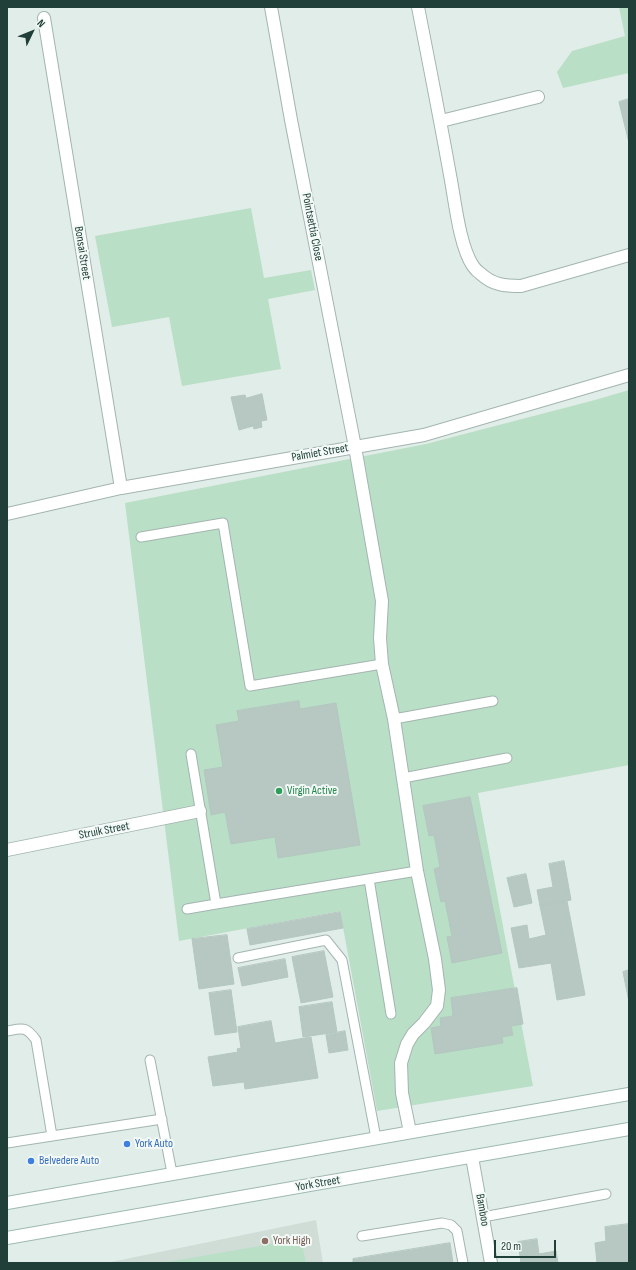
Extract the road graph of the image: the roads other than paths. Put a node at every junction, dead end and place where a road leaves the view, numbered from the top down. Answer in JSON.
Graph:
{"nodes":[{"id":1,"x":271,"y":7,"type":"edge"},
{"id":2,"x":418,"y":7,"type":"edge"},
{"id":3,"x":44,"y":18,"type":"dead end"},
{"id":4,"x":538,"y":97,"type":"dead end"},
{"id":5,"x":441,"y":121,"type":"junction"},
{"id":6,"x":629,"y":255,"type":"edge"},
{"id":7,"x":629,"y":375,"type":"edge"},
{"id":8,"x":355,"y":448,"type":"junction"},
{"id":9,"x":121,"y":488,"type":"junction"},
{"id":10,"x":7,"y":514,"type":"edge"},
{"id":11,"x":141,"y":537,"type":"dead end"},
{"id":12,"x":382,"y":664,"type":"junction"},
{"id":13,"x":493,"y":701,"type":"dead end"},
{"id":14,"x":394,"y":719,"type":"junction"},
{"id":15,"x":191,"y":754,"type":"dead end"},
{"id":16,"x":507,"y":758,"type":"dead end"},
{"id":17,"x":403,"y":778,"type":"junction"},
{"id":18,"x":200,"y":811,"type":"junction"},
{"id":19,"x":7,"y":850,"type":"edge"},
{"id":20,"x":417,"y":871,"type":"junction"},
{"id":21,"x":369,"y":879,"type":"junction"},
{"id":22,"x":216,"y":904,"type":"junction"},
{"id":23,"x":188,"y":909,"type":"dead end"},
{"id":24,"x":238,"y":958,"type":"dead end"},
{"id":25,"x":391,"y":1014,"type":"dead end"},
{"id":26,"x":7,"y":1031,"type":"edge"},
{"id":27,"x":150,"y":1060,"type":"dead end"},
{"id":28,"x":629,"y":1094,"type":"edge"},
{"id":29,"x":162,"y":1119,"type":"junction"},
{"id":30,"x":629,"y":1129,"type":"edge"},
{"id":31,"x":410,"y":1132,"type":"junction"},
{"id":32,"x":52,"y":1136,"type":"junction"},
{"id":33,"x":376,"y":1138,"type":"junction"},
{"id":34,"x":7,"y":1143,"type":"edge"},
{"id":35,"x":472,"y":1157,"type":"junction"},
{"id":36,"x":172,"y":1173,"type":"junction"},
{"id":37,"x":606,"y":1194,"type":"dead end"},
{"id":38,"x":7,"y":1203,"type":"edge"},
{"id":39,"x":483,"y":1217,"type":"junction"},
{"id":40,"x":362,"y":1236,"type":"dead end"},
{"id":41,"x":7,"y":1238,"type":"edge"},
{"id":42,"x":463,"y":1263,"type":"edge"},
{"id":43,"x":491,"y":1263,"type":"edge"}],
"edges":[{"from":1,"to":8,"type":"street","name":"Pointsettia Close"},
{"from":2,"to":5,"type":"street"},
{"from":3,"to":9,"type":"street","name":"Bonsai Street"},
{"from":4,"to":5,"type":"street"},
{"from":5,"to":6,"type":"street"},
{"from":7,"to":8,"type":"street","name":"Palmiet Street"},
{"from":8,"to":9,"type":"street","name":"Palmiet Street"},
{"from":8,"to":12,"type":"street","name":"Pointsettia Close"},
{"from":9,"to":10,"type":"street","name":"Palmiet Street"},
{"from":11,"to":12,"type":"lane"},
{"from":12,"to":14,"type":"street","name":"Pointsettia Close"},
{"from":13,"to":14,"type":"lane"},
{"from":14,"to":17,"type":"street","name":"Pointsettia Close"},
{"from":15,"to":18,"type":"lane"},
{"from":16,"to":17,"type":"lane"},
{"from":17,"to":20,"type":"street","name":"Pointsettia Close"},
{"from":18,"to":19,"type":"street","name":"Struik Street"},
{"from":18,"to":22,"type":"lane"},
{"from":20,"to":21,"type":"lane"},
{"from":20,"to":31,"type":"street","name":"Pointsettia Close"},
{"from":21,"to":22,"type":"lane"},
{"from":21,"to":25,"type":"lane"},
{"from":22,"to":23,"type":"lane"},
{"from":24,"to":33,"type":"lane"},
{"from":26,"to":32,"type":"lane"},
{"from":27,"to":29,"type":"lane"},
{"from":28,"to":31,"type":"street"},
{"from":29,"to":32,"type":"lane"},
{"from":29,"to":36,"type":"lane"},
{"from":30,"to":35,"type":"street","name":"York Street"},
{"from":31,"to":33,"type":"street"},
{"from":32,"to":34,"type":"lane"},
{"from":33,"to":36,"type":"street"},
{"from":35,"to":39,"type":"street","name":"Bamboo"},
{"from":35,"to":41,"type":"street","name":"York Street"},
{"from":36,"to":38,"type":"street"},
{"from":37,"to":39,"type":"lane"},
{"from":39,"to":43,"type":"street","name":"Bamboo"},
{"from":40,"to":42,"type":"lane"}]}
